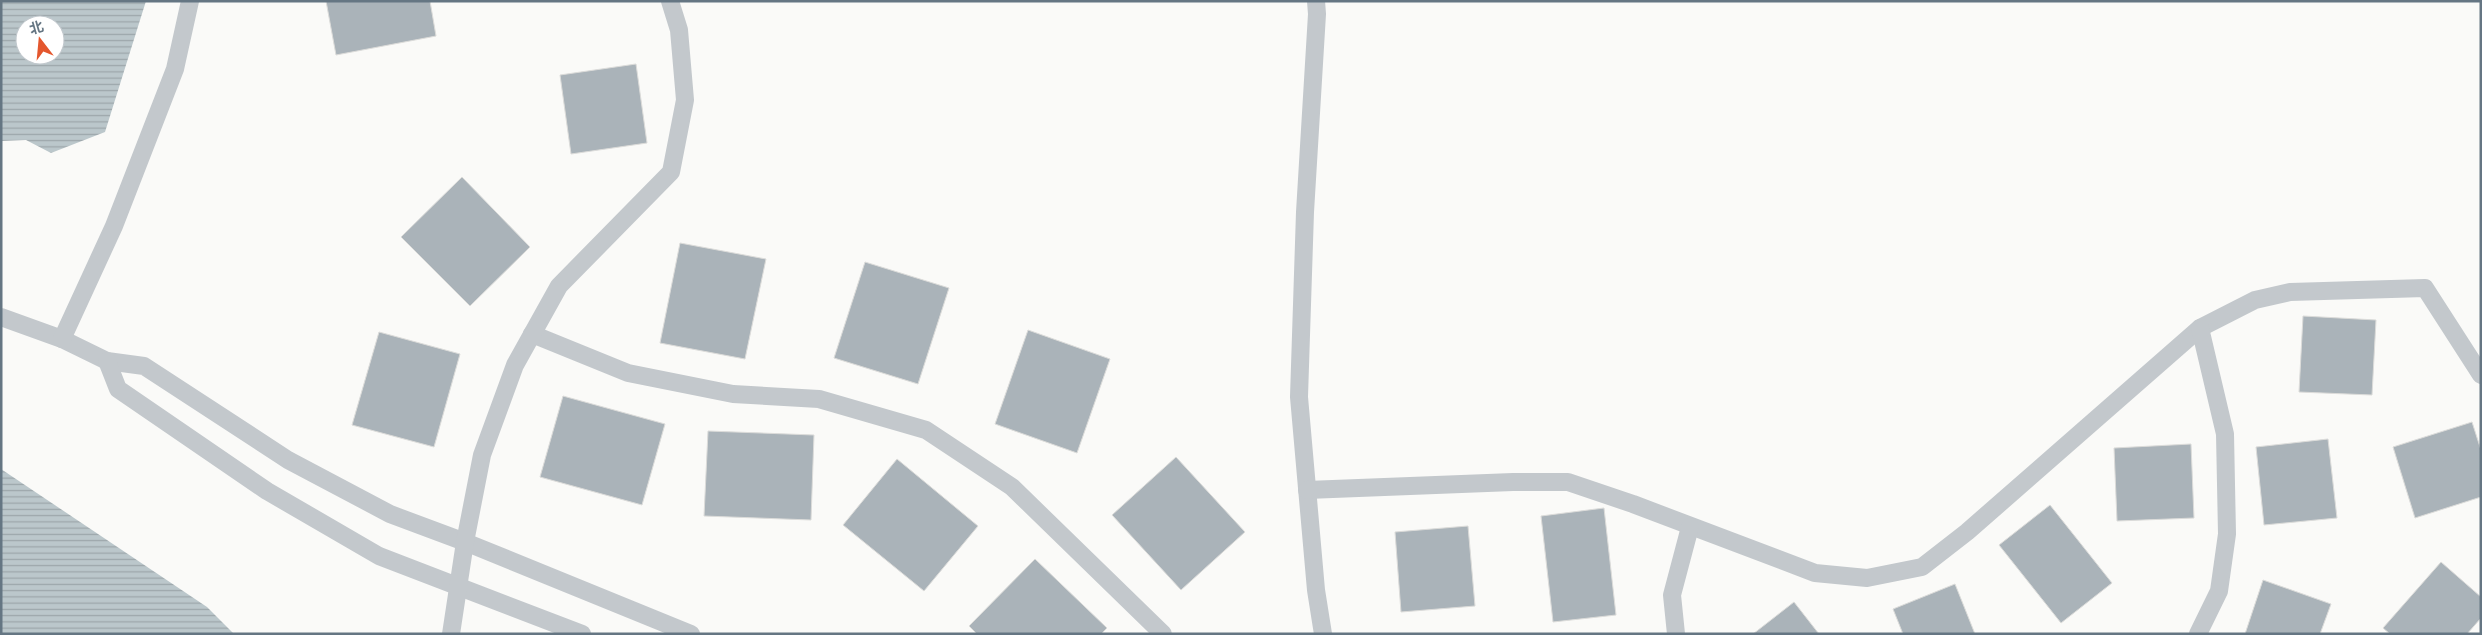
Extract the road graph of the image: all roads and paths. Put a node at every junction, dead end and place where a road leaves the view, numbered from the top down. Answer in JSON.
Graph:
{"nodes":[{"id":1,"x":190,"y":1,"type":"edge"},
{"id":2,"x":670,"y":1,"type":"edge"},
{"id":3,"x":1316,"y":1,"type":"edge"},
{"id":4,"x":1,"y":317,"type":"edge"},
{"id":5,"x":2200,"y":328,"type":"junction"},
{"id":6,"x":532,"y":334,"type":"junction"},
{"id":7,"x":62,"y":340,"type":"junction"},
{"id":8,"x":107,"y":362,"type":"junction"},
{"id":9,"x":2481,"y":375,"type":"edge"},
{"id":10,"x":1307,"y":490,"type":"junction"},
{"id":11,"x":1690,"y":526,"type":"junction"},
{"id":12,"x":466,"y":542,"type":"junction"},
{"id":13,"x":458,"y":587,"type":"junction"},
{"id":14,"x":451,"y":634,"type":"edge"},
{"id":15,"x":582,"y":634,"type":"edge"},
{"id":16,"x":691,"y":634,"type":"edge"},
{"id":17,"x":1163,"y":634,"type":"edge"},
{"id":18,"x":1323,"y":634,"type":"edge"},
{"id":19,"x":1676,"y":634,"type":"edge"},
{"id":20,"x":2198,"y":634,"type":"edge"}],
"edges":[{"from":1,"to":7,"type":"lane"},
{"from":2,"to":6,"type":"lane"},
{"from":3,"to":10,"type":"lane"},
{"from":4,"to":7,"type":"lane"},
{"from":5,"to":9,"type":"lane"},
{"from":5,"to":11,"type":"lane"},
{"from":5,"to":20,"type":"lane"},
{"from":6,"to":12,"type":"lane"},
{"from":6,"to":17,"type":"lane"},
{"from":7,"to":8,"type":"lane"},
{"from":8,"to":12,"type":"lane"},
{"from":8,"to":13,"type":"lane"},
{"from":10,"to":11,"type":"lane"},
{"from":10,"to":18,"type":"lane"},
{"from":11,"to":19,"type":"lane"},
{"from":12,"to":13,"type":"lane"},
{"from":12,"to":16,"type":"lane"},
{"from":13,"to":14,"type":"lane"},
{"from":13,"to":15,"type":"lane"}]}
